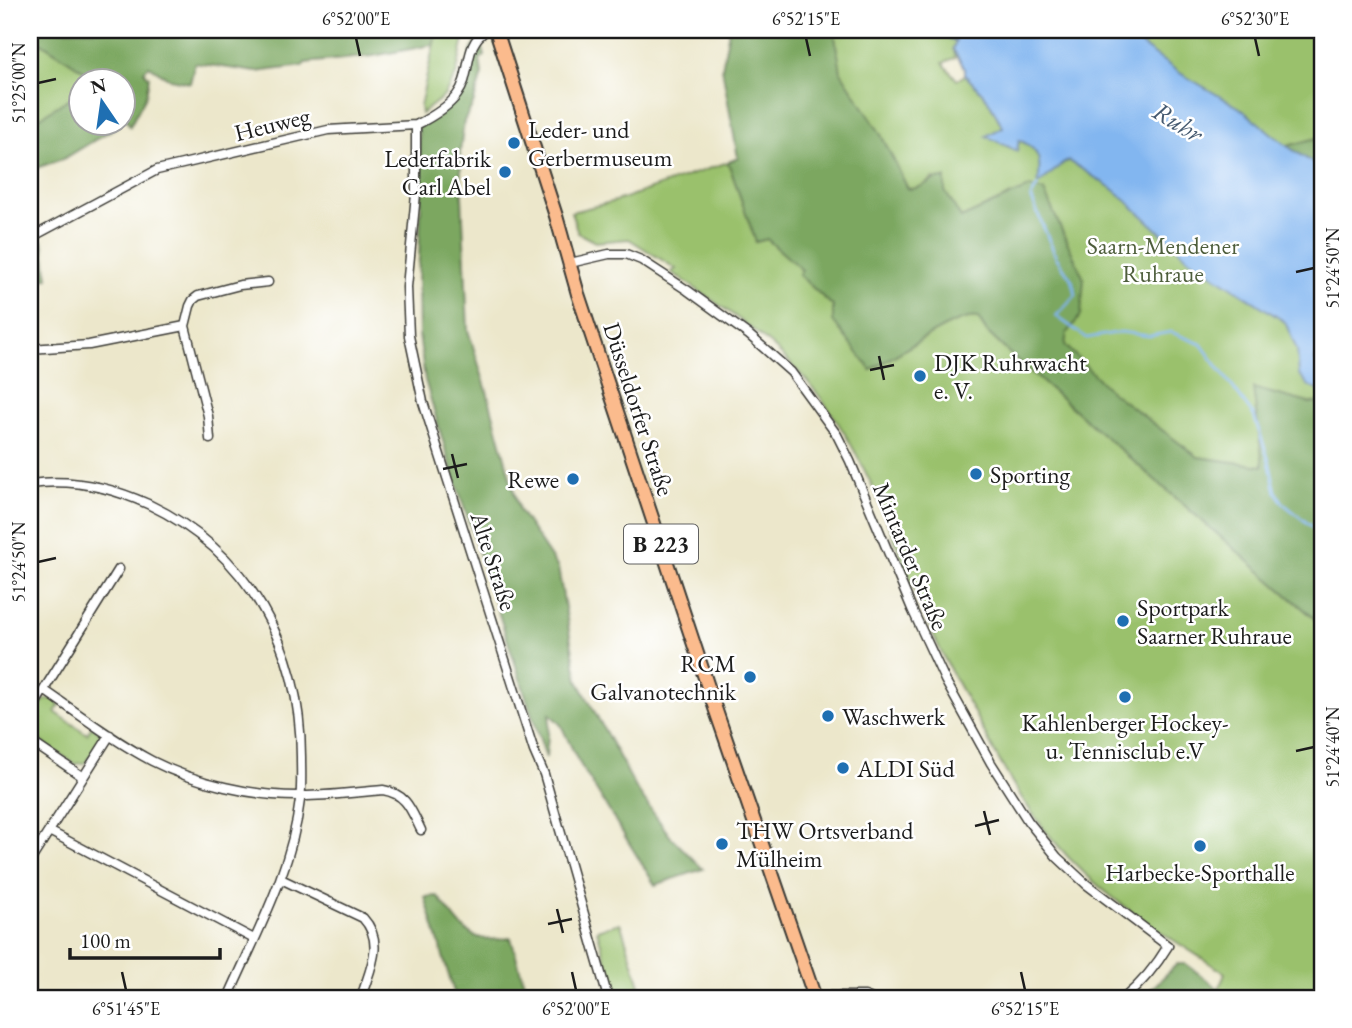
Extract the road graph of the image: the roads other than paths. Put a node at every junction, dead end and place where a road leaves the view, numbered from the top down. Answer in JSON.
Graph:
{"nodes":[{"id":1,"x":487,"y":30,"type":"edge"},
{"id":2,"x":496,"y":30,"type":"edge"},
{"id":3,"x":416,"y":125,"type":"junction"},
{"id":4,"x":30,"y":238,"type":"edge"},
{"id":5,"x":570,"y":263,"type":"junction"},
{"id":6,"x":268,"y":282,"type":"dead end"},
{"id":7,"x":185,"y":326,"type":"junction"},
{"id":8,"x":30,"y":349,"type":"edge"},
{"id":9,"x":209,"y":439,"type":"dead end"},
{"id":10,"x":30,"y":484,"type":"edge"},
{"id":11,"x":119,"y":569,"type":"dead end"},
{"id":12,"x":44,"y":690,"type":"junction"},
{"id":13,"x":30,"y":712,"type":"edge"},
{"id":14,"x":110,"y":734,"type":"junction"},
{"id":15,"x":30,"y":741,"type":"edge"},
{"id":16,"x":83,"y":776,"type":"junction"},
{"id":17,"x":301,"y":796,"type":"junction"},
{"id":18,"x":421,"y":830,"type":"dead end"},
{"id":19,"x":49,"y":831,"type":"junction"},
{"id":20,"x":30,"y":861,"type":"edge"},
{"id":21,"x":281,"y":879,"type":"junction"},
{"id":22,"x":254,"y":939,"type":"junction"},
{"id":23,"x":815,"y":997,"type":"edge"},
{"id":24,"x":849,"y":997,"type":"edge"},
{"id":25,"x":228,"y":998,"type":"edge"},
{"id":26,"x":360,"y":998,"type":"edge"},
{"id":27,"x":608,"y":998,"type":"edge"},
{"id":28,"x":870,"y":998,"type":"edge"},
{"id":29,"x":1124,"y":998,"type":"edge"}],
"edges":[{"from":1,"to":3,"type":"street"},
{"from":2,"to":5,"type":"main road","name":"Düsseldorfer Straße","number":"B 223"},
{"from":3,"to":4,"type":"street","name":"Heuweg"},
{"from":3,"to":27,"type":"street","name":"Alte Straße"},
{"from":5,"to":23,"type":"main road","name":"Düsseldorfer Straße","number":"B 223"},
{"from":5,"to":29,"type":"street","name":"Mintarder Straße"},
{"from":6,"to":7,"type":"street"},
{"from":7,"to":8,"type":"street"},
{"from":7,"to":9,"type":"street"},
{"from":10,"to":17,"type":"street"},
{"from":11,"to":12,"type":"street"},
{"from":12,"to":13,"type":"street"},
{"from":12,"to":14,"type":"street"},
{"from":14,"to":16,"type":"street"},
{"from":14,"to":17,"type":"street"},
{"from":15,"to":16,"type":"street"},
{"from":16,"to":19,"type":"street"},
{"from":17,"to":18,"type":"street"},
{"from":17,"to":21,"type":"street"},
{"from":19,"to":20,"type":"street"},
{"from":19,"to":22,"type":"street"},
{"from":21,"to":22,"type":"street"},
{"from":21,"to":26,"type":"street"},
{"from":22,"to":25,"type":"street"},
{"from":23,"to":24,"type":"street"},
{"from":24,"to":28,"type":"street"}]}
